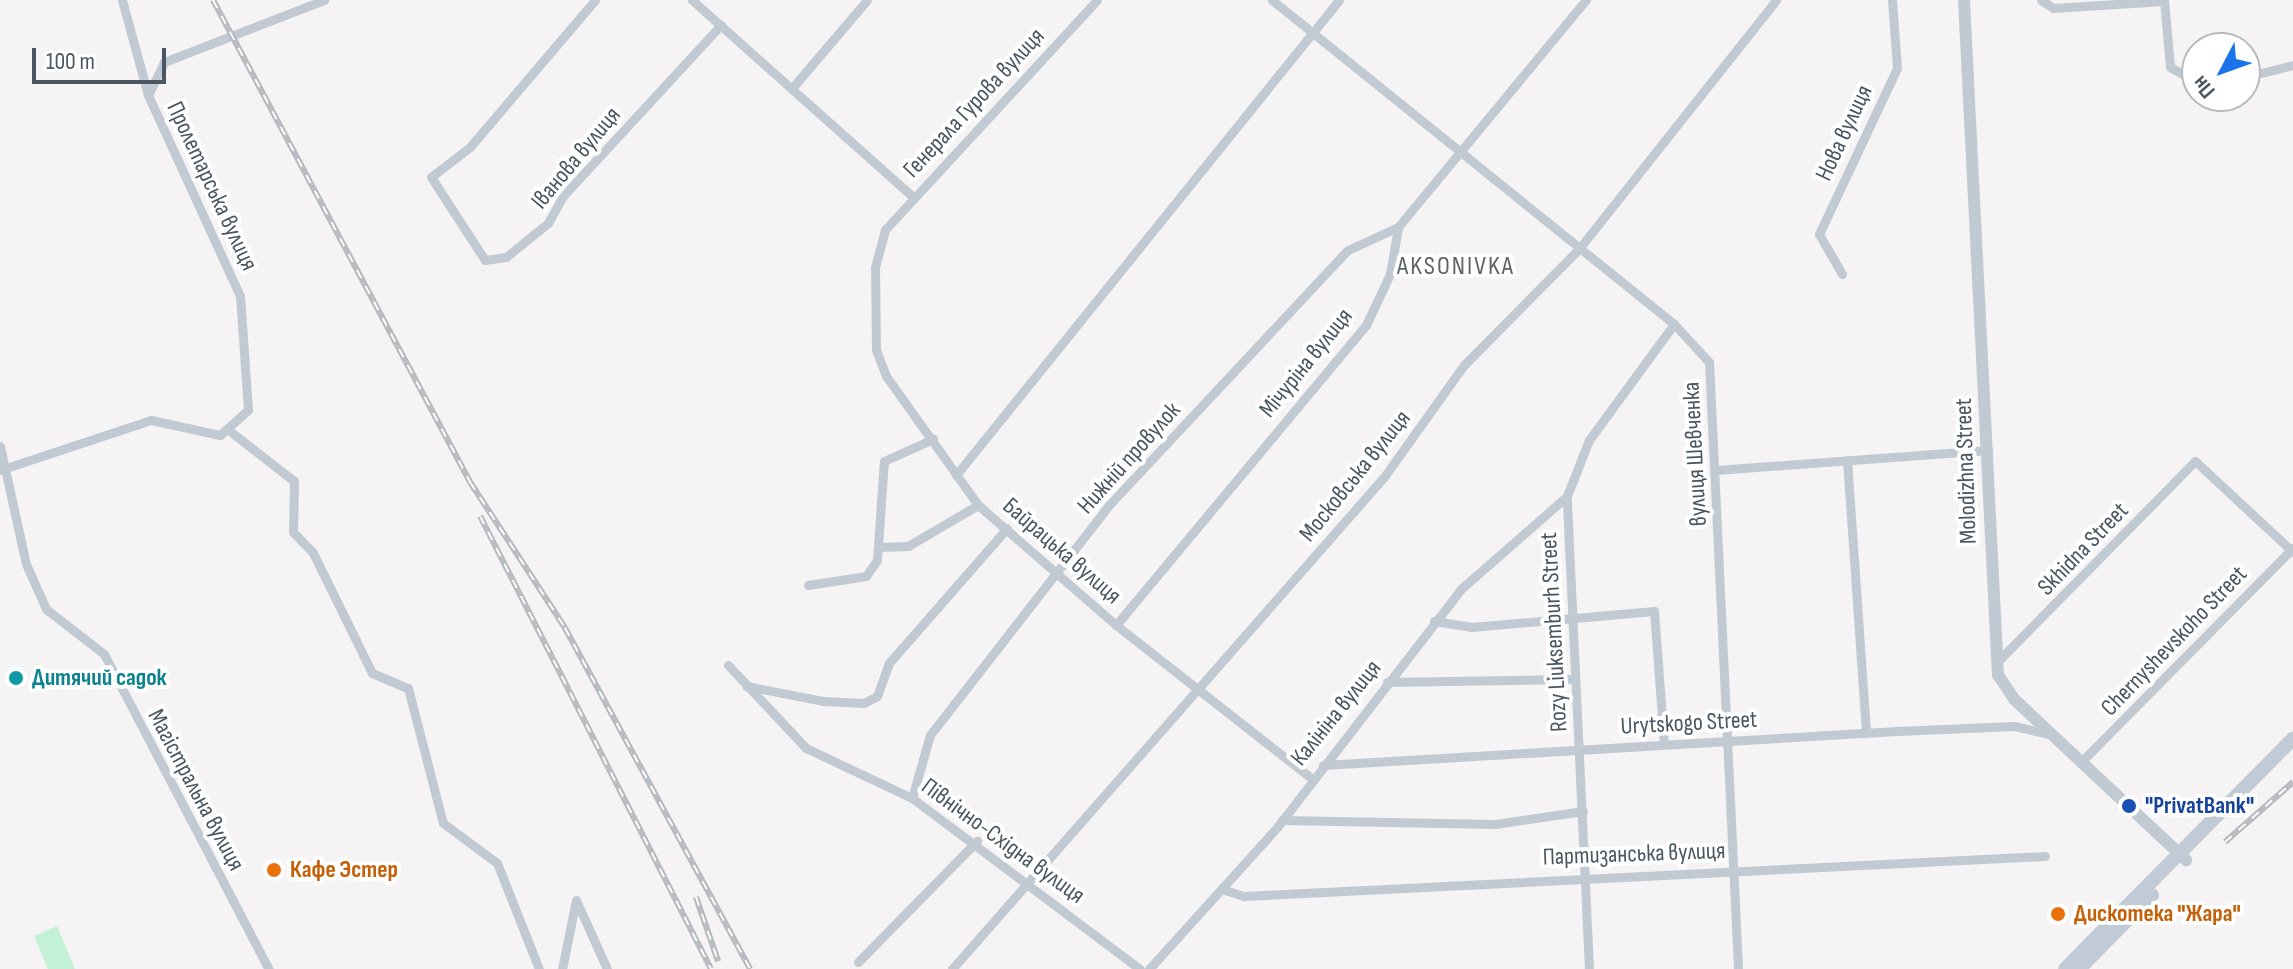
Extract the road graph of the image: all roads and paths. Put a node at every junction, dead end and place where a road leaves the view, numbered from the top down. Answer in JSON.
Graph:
{"nodes":[{"id":1,"x":122,"y":0,"type":"edge"},
{"id":2,"x":324,"y":0,"type":"edge"},
{"id":3,"x":595,"y":0,"type":"edge"},
{"id":4,"x":692,"y":0,"type":"edge"},
{"id":5,"x":714,"y":0,"type":"edge"},
{"id":6,"x":867,"y":0,"type":"edge"},
{"id":7,"x":1097,"y":0,"type":"edge"},
{"id":8,"x":1272,"y":0,"type":"edge"},
{"id":9,"x":1339,"y":0,"type":"edge"},
{"id":10,"x":1586,"y":0,"type":"edge"},
{"id":11,"x":1776,"y":0,"type":"edge"},
{"id":12,"x":1892,"y":0,"type":"edge"},
{"id":13,"x":1964,"y":0,"type":"edge"},
{"id":14,"x":2041,"y":0,"type":"edge"},
{"id":15,"x":2164,"y":0,"type":"edge"},
{"id":16,"x":705,"y":11,"type":"junction"},
{"id":17,"x":721,"y":25,"type":"junction"},
{"id":18,"x":1311,"y":33,"type":"junction"},
{"id":19,"x":2293,"y":65,"type":"edge"},
{"id":20,"x":2181,"y":73,"type":"edge"},
{"id":21,"x":2261,"y":73,"type":"edge"},
{"id":22,"x":793,"y":87,"type":"junction"},
{"id":23,"x":148,"y":95,"type":"junction"},
{"id":24,"x":1459,"y":152,"type":"junction"},
{"id":25,"x":913,"y":197,"type":"junction"},
{"id":26,"x":1398,"y":227,"type":"junction"},
{"id":27,"x":1578,"y":250,"type":"junction"},
{"id":28,"x":1842,"y":274,"type":"dead end"},
{"id":29,"x":881,"y":294,"type":"joint"},
{"id":30,"x":1674,"y":324,"type":"junction"},
{"id":31,"x":231,"y":432,"type":"junction"},
{"id":32,"x":933,"y":439,"type":"junction"},
{"id":33,"x":0,"y":446,"type":"edge"},
{"id":34,"x":1988,"y":450,"type":"junction"},
{"id":35,"x":1847,"y":460,"type":"junction"},
{"id":36,"x":2,"y":469,"type":"edge"},
{"id":37,"x":1716,"y":470,"type":"junction"},
{"id":38,"x":956,"y":475,"type":"junction"},
{"id":39,"x":1567,"y":496,"type":"junction"},
{"id":40,"x":978,"y":505,"type":"junction"},
{"id":41,"x":1007,"y":528,"type":"junction"},
{"id":42,"x":878,"y":547,"type":"junction"},
{"id":43,"x":2292,"y":550,"type":"edge"},
{"id":44,"x":1059,"y":575,"type":"junction"},
{"id":45,"x":808,"y":585,"type":"dead end"},
{"id":46,"x":1570,"y":613,"type":"junction"},
{"id":47,"x":1434,"y":621,"type":"junction"},
{"id":48,"x":1116,"y":625,"type":"junction"},
{"id":49,"x":1997,"y":662,"type":"junction"},
{"id":50,"x":728,"y":665,"type":"dead end"},
{"id":51,"x":1574,"y":679,"type":"junction"},
{"id":52,"x":1387,"y":682,"type":"junction"},
{"id":53,"x":746,"y":686,"type":"junction"},
{"id":54,"x":1198,"y":691,"type":"junction"},
{"id":55,"x":1866,"y":733,"type":"junction"},
{"id":56,"x":2056,"y":736,"type":"junction"},
{"id":57,"x":2293,"y":739,"type":"edge"},
{"id":58,"x":1730,"y":740,"type":"junction"},
{"id":59,"x":1664,"y":744,"type":"junction"},
{"id":60,"x":1580,"y":749,"type":"junction"},
{"id":61,"x":2293,"y":751,"type":"edge"},
{"id":62,"x":2082,"y":761,"type":"junction"},
{"id":63,"x":1323,"y":765,"type":"junction"},
{"id":64,"x":1310,"y":777,"type":"junction"},
{"id":65,"x":912,"y":798,"type":"junction"},
{"id":66,"x":1583,"y":811,"type":"junction"},
{"id":67,"x":1282,"y":820,"type":"junction"},
{"id":68,"x":977,"y":841,"type":"junction"},
{"id":69,"x":2045,"y":856,"type":"dead end"},
{"id":70,"x":2183,"y":858,"type":"junction"},
{"id":71,"x":1735,"y":870,"type":"junction"},
{"id":72,"x":1585,"y":875,"type":"junction"},
{"id":73,"x":1034,"y":883,"type":"junction"},
{"id":74,"x":1225,"y":890,"type":"junction"},
{"id":75,"x":858,"y":962,"type":"dead end"},
{"id":76,"x":269,"y":969,"type":"edge"},
{"id":77,"x":539,"y":969,"type":"edge"},
{"id":78,"x":562,"y":969,"type":"edge"},
{"id":79,"x":607,"y":969,"type":"edge"},
{"id":80,"x":952,"y":969,"type":"edge"},
{"id":81,"x":1140,"y":969,"type":"edge"},
{"id":82,"x":1149,"y":969,"type":"edge"},
{"id":83,"x":1589,"y":969,"type":"edge"},
{"id":84,"x":1738,"y":969,"type":"edge"},
{"id":85,"x":2065,"y":969,"type":"edge"},
{"id":86,"x":2079,"y":969,"type":"edge"}],
"edges":[{"from":1,"to":23,"type":"street","name":"Пролетарська вулиця"},
{"from":2,"to":23,"type":"street"},
{"from":3,"to":17,"type":"street","name":"Іванова вулиця"},
{"from":4,"to":16,"type":"street"},
{"from":5,"to":16,"type":"street"},
{"from":6,"to":22,"type":"street"},
{"from":7,"to":25,"type":"street","name":"Генерала Гурова вулиця"},
{"from":8,"to":18,"type":"street","name":"вулиця Шевченка"},
{"from":9,"to":18,"type":"street"},
{"from":10,"to":24,"type":"street","name":"Мічуріна вулиця"},
{"from":11,"to":27,"type":"street","name":"Московська вулиця"},
{"from":12,"to":28,"type":"street","name":"Нова вулиця"},
{"from":13,"to":34,"type":"street","name":"Molodizhna Street"},
{"from":14,"to":15,"type":"street"},
{"from":15,"to":20,"type":"street"},
{"from":16,"to":17,"type":"street"},
{"from":17,"to":22,"type":"street"},
{"from":18,"to":24,"type":"street","name":"вулиця Шевченка"},
{"from":18,"to":38,"type":"street"},
{"from":19,"to":21,"type":"street"},
{"from":22,"to":25,"type":"street"},
{"from":23,"to":31,"type":"street","name":"Пролетарська вулиця"},
{"from":24,"to":26,"type":"street","name":"Мічуріна вулиця"},
{"from":24,"to":27,"type":"street","name":"вулиця Шевченка"},
{"from":25,"to":29,"type":"street","name":"Генерала Гурова вулиця"},
{"from":26,"to":44,"type":"street","name":"Нижній провулок"},
{"from":26,"to":48,"type":"street","name":"Мічуріна вулиця"},
{"from":27,"to":30,"type":"street","name":"вулиця Шевченка"},
{"from":27,"to":54,"type":"street","name":"Московська вулиця"},
{"from":29,"to":32,"type":"street","name":"Байрацька вулиця"},
{"from":30,"to":37,"type":"street","name":"вулиця Шевченка"},
{"from":30,"to":39,"type":"street","name":"Rozy Liuksemburh Street"},
{"from":31,"to":36,"type":"street"},
{"from":31,"to":77,"type":"street"},
{"from":32,"to":38,"type":"street","name":"Байрацька вулиця"},
{"from":32,"to":42,"type":"street"},
{"from":33,"to":36,"type":"street","name":"Магістральна вулиця"},
{"from":34,"to":35,"type":"street"},
{"from":34,"to":49,"type":"street","name":"Molodizhna Street"},
{"from":35,"to":37,"type":"street"},
{"from":35,"to":55,"type":"street"},
{"from":36,"to":76,"type":"street","name":"Магістральна вулиця"},
{"from":37,"to":58,"type":"street","name":"вулиця Шевченка"},
{"from":38,"to":40,"type":"street","name":"Байрацька вулиця"},
{"from":39,"to":46,"type":"street","name":"Rozy Liuksemburh Street"},
{"from":39,"to":47,"type":"street","name":"Калініна вулиця"},
{"from":40,"to":41,"type":"street","name":"Байрацька вулиця"},
{"from":40,"to":42,"type":"street"},
{"from":41,"to":44,"type":"street","name":"Байрацька вулиця"},
{"from":41,"to":53,"type":"street"},
{"from":42,"to":45,"type":"street"},
{"from":43,"to":49,"type":"street","name":"Skhidna Street"},
{"from":43,"to":62,"type":"street","name":"Chernyshevskoho Street"},
{"from":44,"to":48,"type":"street","name":"Байрацька вулиця"},
{"from":44,"to":65,"type":"street","name":"Нижній провулок"},
{"from":46,"to":47,"type":"street"},
{"from":46,"to":51,"type":"street","name":"Rozy Liuksemburh Street"},
{"from":46,"to":59,"type":"street"},
{"from":47,"to":52,"type":"street","name":"Калініна вулиця"},
{"from":48,"to":54,"type":"street","name":"Байрацька вулиця"},
{"from":49,"to":56,"type":"street","name":"Molodizhna Street"},
{"from":50,"to":53,"type":"street","name":"Північно-Східна вулиця"},
{"from":51,"to":52,"type":"street"},
{"from":51,"to":60,"type":"street","name":"Rozy Liuksemburh Street"},
{"from":52,"to":63,"type":"street","name":"Калініна вулиця"},
{"from":53,"to":65,"type":"street","name":"Північно-Східна вулиця"},
{"from":54,"to":64,"type":"street","name":"Байрацька вулиця"},
{"from":54,"to":73,"type":"street","name":"Московська вулиця"},
{"from":55,"to":56,"type":"street","name":"Urytskogo Street"},
{"from":55,"to":58,"type":"street","name":"Urytskogo Street"},
{"from":56,"to":62,"type":"street","name":"Molodizhna Street"},
{"from":57,"to":70,"type":"main road"},
{"from":58,"to":59,"type":"street","name":"Urytskogo Street"},
{"from":58,"to":71,"type":"street","name":"вулиця Шевченка"},
{"from":59,"to":60,"type":"street","name":"Urytskogo Street"},
{"from":60,"to":63,"type":"street","name":"Urytskogo Street"},
{"from":60,"to":66,"type":"street","name":"Rozy Liuksemburh Street"},
{"from":61,"to":70,"type":"main road"},
{"from":62,"to":70,"type":"street","name":"Molodizhna Street"},
{"from":63,"to":64,"type":"street","name":"Калініна вулиця"},
{"from":64,"to":67,"type":"street","name":"Калініна вулиця"},
{"from":65,"to":68,"type":"street","name":"Північно-Східна вулиця"},
{"from":66,"to":67,"type":"street"},
{"from":66,"to":72,"type":"street","name":"Rozy Liuksemburh Street"},
{"from":67,"to":74,"type":"street","name":"Калініна вулиця"},
{"from":68,"to":73,"type":"street","name":"Північно-Східна вулиця"},
{"from":68,"to":75,"type":"street"},
{"from":69,"to":71,"type":"street","name":"Партизанська вулиця"},
{"from":70,"to":85,"type":"main road"},
{"from":70,"to":86,"type":"main road"},
{"from":71,"to":72,"type":"street","name":"Партизанська вулиця"},
{"from":71,"to":84,"type":"street","name":"вулиця Шевченка"},
{"from":72,"to":74,"type":"street","name":"Партизанська вулиця"},
{"from":72,"to":83,"type":"street","name":"Rozy Liuksemburh Street"},
{"from":73,"to":80,"type":"street","name":"Московська вулиця"},
{"from":73,"to":81,"type":"street","name":"Північно-Східна вулиця"},
{"from":74,"to":82,"type":"street","name":"Калініна вулиця"},
{"from":78,"to":79,"type":"street"}]}
